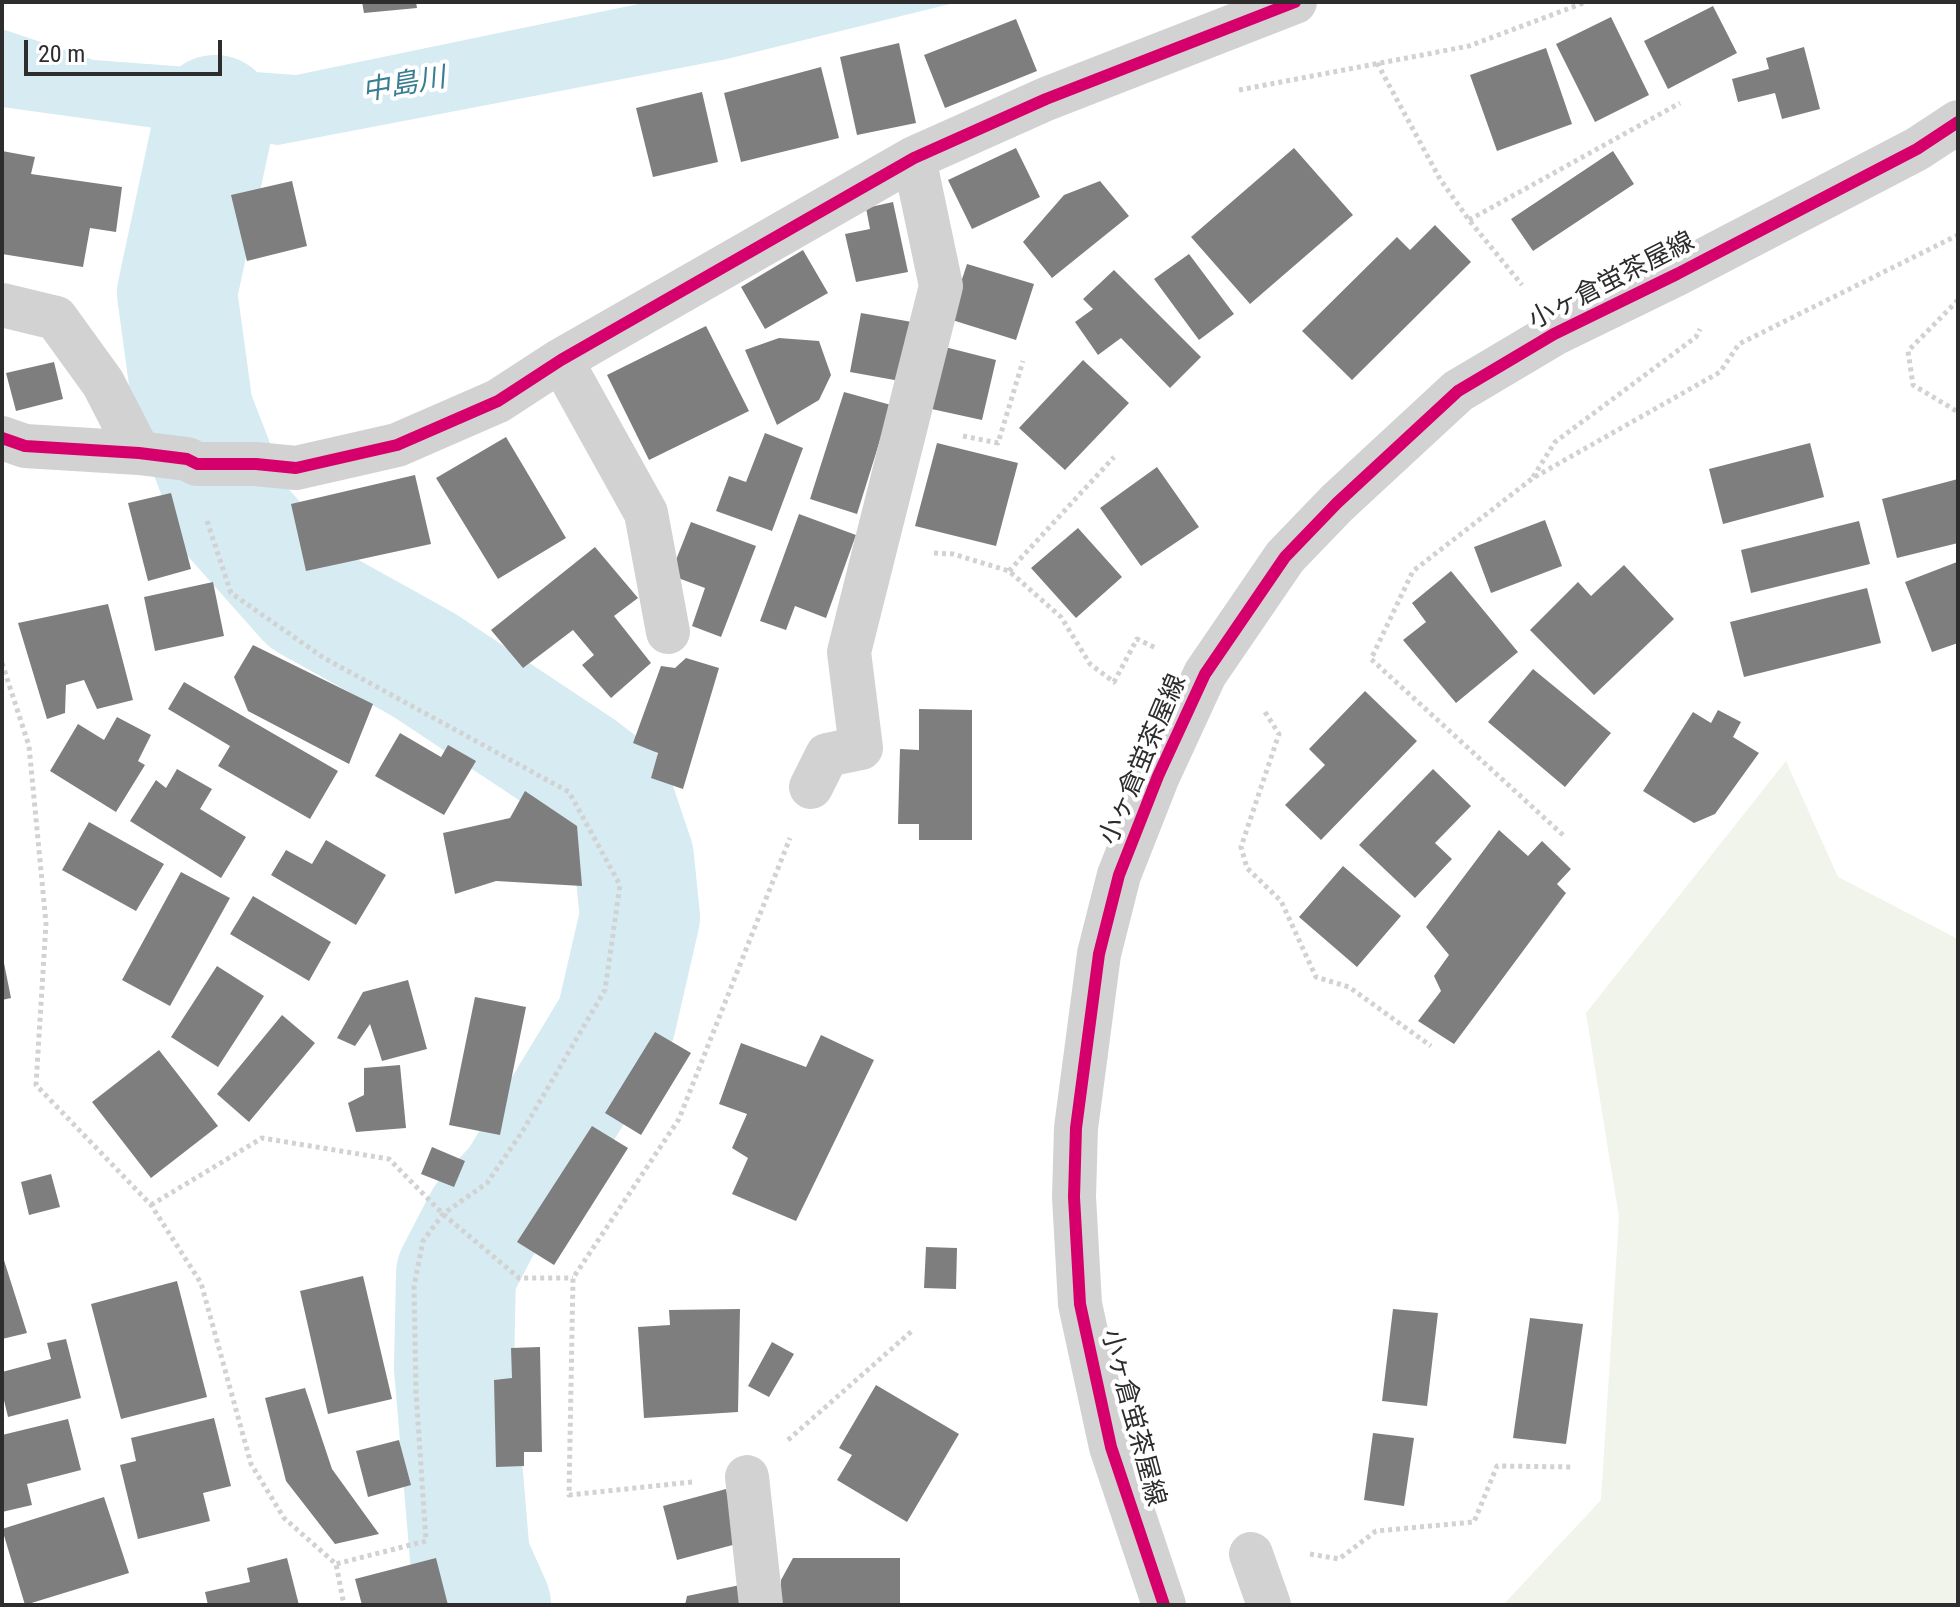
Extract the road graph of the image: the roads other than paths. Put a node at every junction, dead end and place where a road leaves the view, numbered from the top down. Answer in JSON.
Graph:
{"nodes":[{"id":1,"x":1295,"y":2,"type":"edge"},
{"id":2,"x":1958,"y":122,"type":"edge"},
{"id":3,"x":914,"y":158,"type":"junction"},
{"id":4,"x":2,"y":305,"type":"edge"},
{"id":5,"x":561,"y":360,"type":"junction"},
{"id":6,"x":2,"y":438,"type":"edge"},
{"id":7,"x":139,"y":453,"type":"junction"},
{"id":8,"x":668,"y":632,"type":"dead end"},
{"id":9,"x":811,"y":787,"type":"road end"},
{"id":10,"x":747,"y":1477,"type":"road end"},
{"id":11,"x":1251,"y":1554,"type":"road end"},
{"id":12,"x":761,"y":1605,"type":"edge"},
{"id":13,"x":1164,"y":1605,"type":"edge"},
{"id":14,"x":1269,"y":1605,"type":"edge"}],
"edges":[{"from":1,"to":3,"type":"street"},
{"from":2,"to":13,"type":"street","name":"小ヶ倉蛍茶屋線"},
{"from":3,"to":5,"type":"street"},
{"from":3,"to":9,"type":"street"},
{"from":4,"to":7,"type":"street"},
{"from":5,"to":7,"type":"street"},
{"from":5,"to":8,"type":"street"},
{"from":6,"to":7,"type":"street"},
{"from":10,"to":12,"type":"street"},
{"from":11,"to":14,"type":"street"}]}
